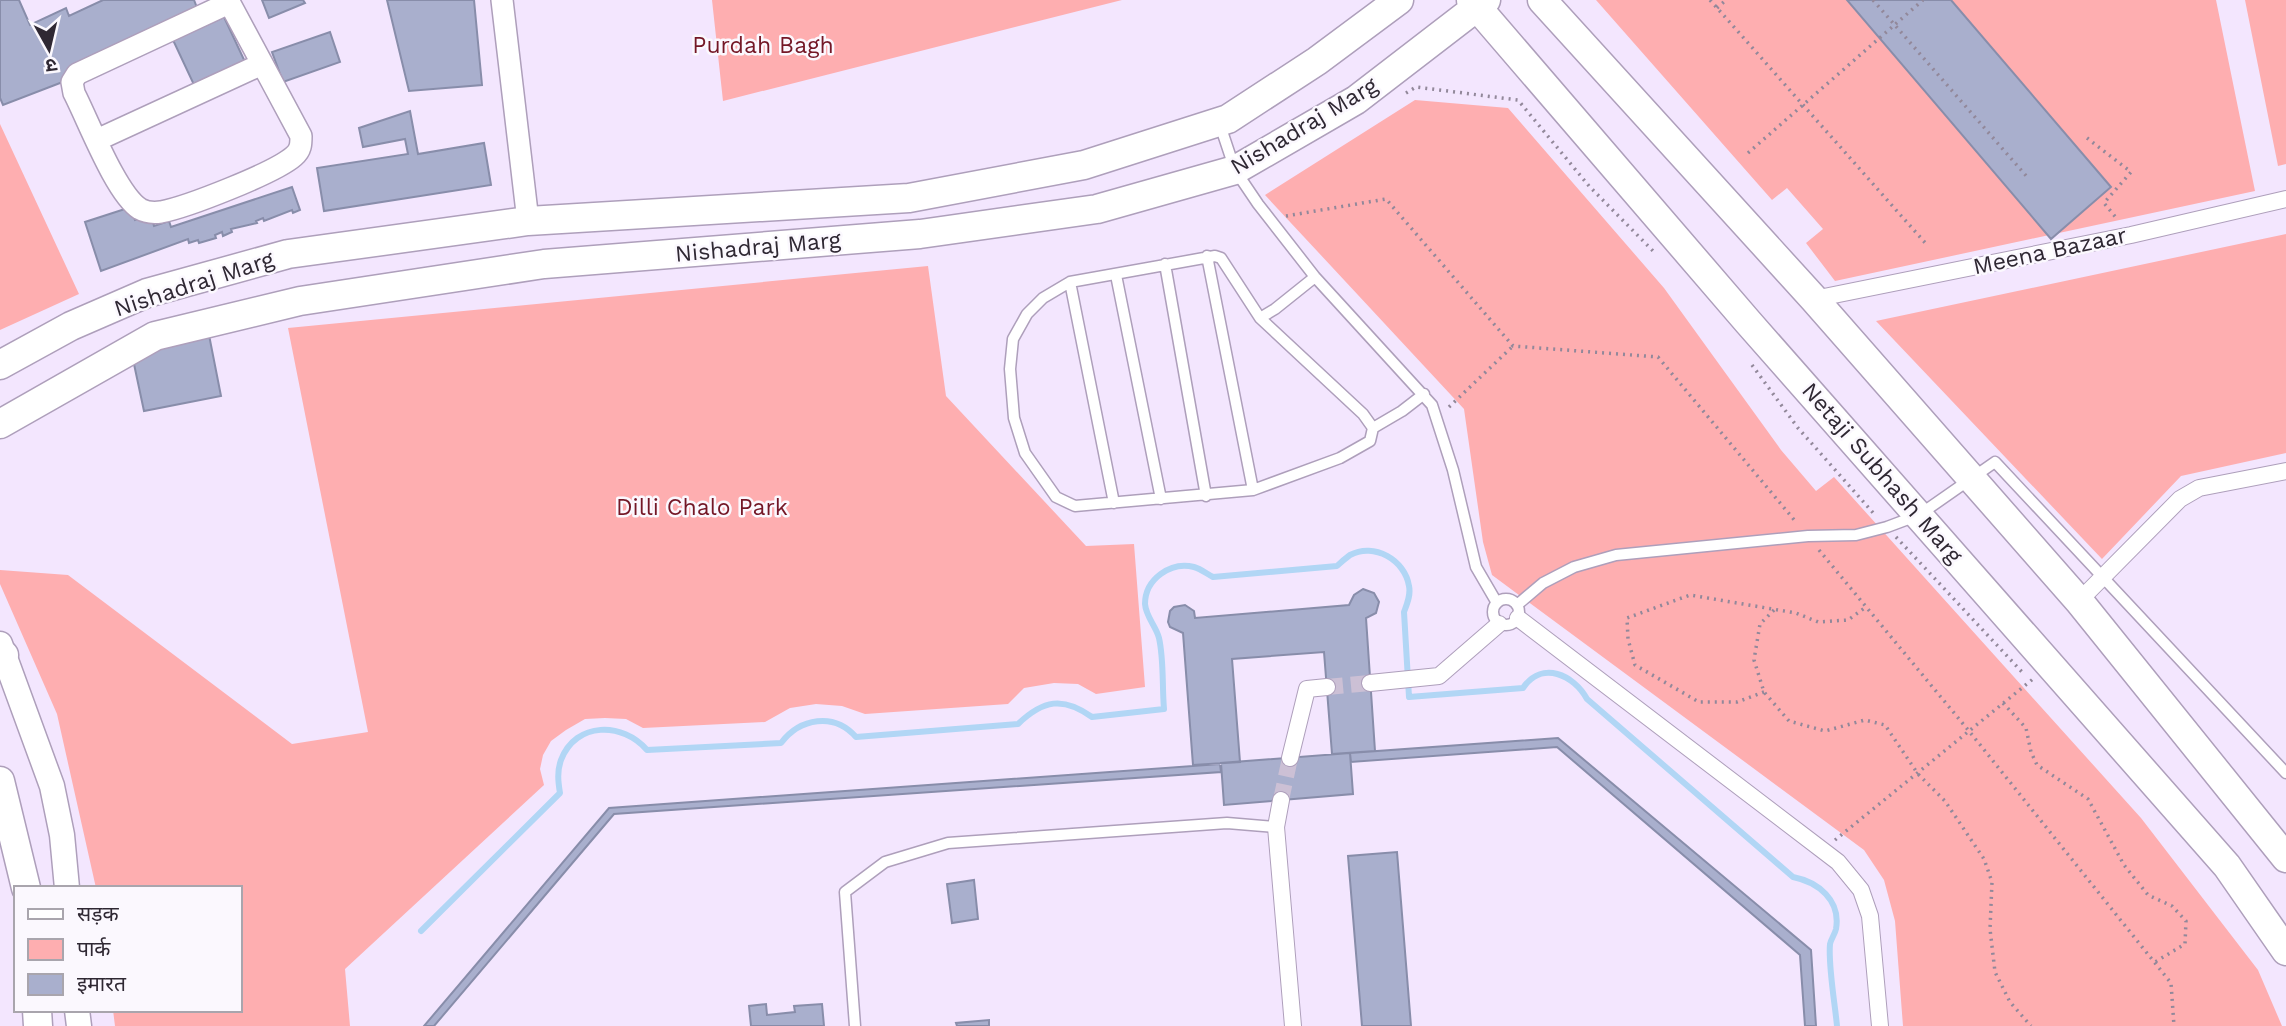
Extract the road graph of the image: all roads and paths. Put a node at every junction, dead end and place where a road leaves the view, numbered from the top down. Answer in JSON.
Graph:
{"nodes":[{"id":1,"x":502,"y":0,"type":"edge"},
{"id":2,"x":1399,"y":0,"type":"edge"},
{"id":3,"x":1542,"y":0,"type":"edge"},
{"id":4,"x":1710,"y":0,"type":"edge"},
{"id":5,"x":1726,"y":0,"type":"edge"},
{"id":6,"x":1873,"y":0,"type":"edge"},
{"id":7,"x":1923,"y":0,"type":"edge"},
{"id":8,"x":228,"y":1,"type":"edge"},
{"id":9,"x":1478,"y":2,"type":"edge"},
{"id":10,"x":1717,"y":8,"type":"junction"},
{"id":11,"x":1895,"y":24,"type":"junction"},
{"id":12,"x":262,"y":64,"type":"junction"},
{"id":13,"x":1405,"y":94,"type":"dead end"},
{"id":14,"x":1803,"y":105,"type":"junction"},
{"id":15,"x":1219,"y":122,"type":"junction"},
{"id":16,"x":2087,"y":138,"type":"dead end"},
{"id":17,"x":97,"y":139,"type":"junction"},
{"id":18,"x":1748,"y":153,"type":"dead end"},
{"id":19,"x":1235,"y":170,"type":"junction"},
{"id":20,"x":2028,"y":178,"type":"dead end"},
{"id":21,"x":2286,"y":199,"type":"edge"},
{"id":22,"x":528,"y":221,"type":"junction"},
{"id":23,"x":2131,"y":235,"type":"junction"},
{"id":24,"x":1928,"y":246,"type":"dead end"},
{"id":25,"x":1658,"y":255,"type":"dead end"},
{"id":26,"x":1208,"y":256,"type":"junction"},
{"id":27,"x":1166,"y":264,"type":"junction"},
{"id":28,"x":1116,"y":275,"type":"junction"},
{"id":29,"x":1315,"y":277,"type":"junction"},
{"id":30,"x":1070,"y":282,"type":"junction"},
{"id":31,"x":1814,"y":299,"type":"junction"},
{"id":32,"x":1260,"y":318,"type":"junction"},
{"id":33,"x":1513,"y":346,"type":"dead end"},
{"id":34,"x":1749,"y":360,"type":"dead end"},
{"id":35,"x":0,"y":365,"type":"edge"},
{"id":36,"x":1424,"y":394,"type":"junction"},
{"id":37,"x":1437,"y":418,"type":"junction"},
{"id":38,"x":0,"y":424,"type":"edge"},
{"id":39,"x":1373,"y":428,"type":"junction"},
{"id":40,"x":2286,"y":471,"type":"edge"},
{"id":41,"x":1972,"y":479,"type":"junction"},
{"id":42,"x":1253,"y":490,"type":"junction"},
{"id":43,"x":1206,"y":496,"type":"junction"},
{"id":44,"x":1161,"y":499,"type":"junction"},
{"id":45,"x":1114,"y":503,"type":"junction"},
{"id":46,"x":1919,"y":514,"type":"junction"},
{"id":47,"x":1887,"y":527,"type":"junction"},
{"id":48,"x":2080,"y":601,"type":"junction"},
{"id":49,"x":1497,"y":603,"type":"junction"},
{"id":50,"x":1866,"y":607,"type":"dead end"},
{"id":51,"x":1774,"y":610,"type":"junction"},
{"id":52,"x":1518,"y":611,"type":"junction"},
{"id":53,"x":1499,"y":624,"type":"junction"},
{"id":54,"x":2,"y":652,"type":"edge"},
{"id":55,"x":2041,"y":673,"type":"junction"},
{"id":56,"x":1370,"y":682,"type":"tunnel mouth"},
{"id":57,"x":1327,"y":687,"type":"tunnel mouth"},
{"id":58,"x":1763,"y":692,"type":"junction"},
{"id":59,"x":2003,"y":703,"type":"junction"},
{"id":60,"x":1290,"y":758,"type":"tunnel mouth"},
{"id":61,"x":2286,"y":773,"type":"edge"},
{"id":62,"x":1918,"y":774,"type":"junction"},
{"id":63,"x":0,"y":781,"type":"edge"},
{"id":64,"x":1281,"y":800,"type":"tunnel mouth"},
{"id":65,"x":1276,"y":827,"type":"junction"},
{"id":66,"x":1823,"y":850,"type":"junction"},
{"id":67,"x":2286,"y":858,"type":"edge"},
{"id":68,"x":26,"y":886,"type":"edge"},
{"id":69,"x":67,"y":886,"type":"edge"},
{"id":70,"x":2286,"y":951,"type":"edge"},
{"id":71,"x":2155,"y":962,"type":"dead end"},
{"id":72,"x":855,"y":1026,"type":"edge"},
{"id":73,"x":1293,"y":1026,"type":"edge"},
{"id":74,"x":1880,"y":1026,"type":"edge"},
{"id":75,"x":2031,"y":1026,"type":"edge"}],
"edges":[{"from":1,"to":22,"type":"street"},
{"from":2,"to":15,"type":"main road","name":"Nishadraj Marg"},
{"from":3,"to":31,"type":"main road"},
{"from":4,"to":10,"type":"path"},
{"from":5,"to":10,"type":"path"},
{"from":6,"to":11,"type":"path"},
{"from":7,"to":11,"type":"path"},
{"from":8,"to":12,"type":"street"},
{"from":8,"to":17,"type":"street"},
{"from":9,"to":19,"type":"main road","name":"Nishadraj Marg"},
{"from":9,"to":46,"type":"main road","name":"Netaji Subhash Marg"},
{"from":10,"to":14,"type":"path"},
{"from":11,"to":14,"type":"path"},
{"from":11,"to":20,"type":"path"},
{"from":12,"to":17,"type":"street"},
{"from":12,"to":17,"type":"street"},
{"from":13,"to":25,"type":"path"},
{"from":14,"to":18,"type":"path"},
{"from":14,"to":24,"type":"path"},
{"from":15,"to":19,"type":"lane"},
{"from":15,"to":22,"type":"main road","name":"Nishadraj Marg"},
{"from":16,"to":23,"type":"path"},
{"from":19,"to":29,"type":"lane"},
{"from":19,"to":38,"type":"main road","name":"Nishadraj Marg"},
{"from":21,"to":23,"type":"street","name":"Meena Bazaar"},
{"from":22,"to":35,"type":"main road","name":"Nishadraj Marg"},
{"from":23,"to":31,"type":"street","name":"Meena Bazaar"},
{"from":26,"to":27,"type":"lane"},
{"from":26,"to":32,"type":"lane"},
{"from":26,"to":42,"type":"lane"},
{"from":27,"to":28,"type":"lane"},
{"from":27,"to":43,"type":"lane"},
{"from":28,"to":30,"type":"lane"},
{"from":28,"to":44,"type":"lane"},
{"from":29,"to":32,"type":"lane"},
{"from":29,"to":36,"type":"lane"},
{"from":30,"to":45,"type":"lane"},
{"from":30,"to":45,"type":"lane"},
{"from":31,"to":41,"type":"main road"},
{"from":32,"to":39,"type":"lane"},
{"from":33,"to":37,"type":"path"},
{"from":34,"to":47,"type":"path"},
{"from":36,"to":37,"type":"lane"},
{"from":36,"to":39,"type":"lane"},
{"from":37,"to":49,"type":"lane"},
{"from":39,"to":42,"type":"lane"},
{"from":40,"to":48,"type":"street"},
{"from":41,"to":46,"type":"lane"},
{"from":41,"to":48,"type":"main road"},
{"from":41,"to":61,"type":"lane"},
{"from":42,"to":43,"type":"lane"},
{"from":43,"to":44,"type":"lane"},
{"from":44,"to":45,"type":"lane"},
{"from":46,"to":47,"type":"lane"},
{"from":46,"to":55,"type":"main road","name":"Netaji Subhash Marg"},
{"from":47,"to":52,"type":"lane"},
{"from":47,"to":55,"type":"path"},
{"from":48,"to":67,"type":"main road"},
{"from":49,"to":52,"type":"lane"},
{"from":49,"to":53,"type":"lane"},
{"from":50,"to":51,"type":"path"},
{"from":51,"to":58,"type":"path"},
{"from":51,"to":58,"type":"path"},
{"from":52,"to":53,"type":"lane"},
{"from":52,"to":66,"type":"street"},
{"from":53,"to":56,"type":"street"},
{"from":54,"to":69,"type":"street"},
{"from":55,"to":59,"type":"path"},
{"from":55,"to":70,"type":"main road","name":"Netaji Subhash Marg"},
{"from":57,"to":60,"type":"street"},
{"from":58,"to":62,"type":"path"},
{"from":59,"to":62,"type":"path"},
{"from":59,"to":71,"type":"path"},
{"from":62,"to":66,"type":"path"},
{"from":62,"to":75,"type":"path"},
{"from":63,"to":68,"type":"main road"},
{"from":64,"to":65,"type":"street"},
{"from":65,"to":72,"type":"lane"},
{"from":65,"to":73,"type":"street"},
{"from":66,"to":74,"type":"street"}]}
